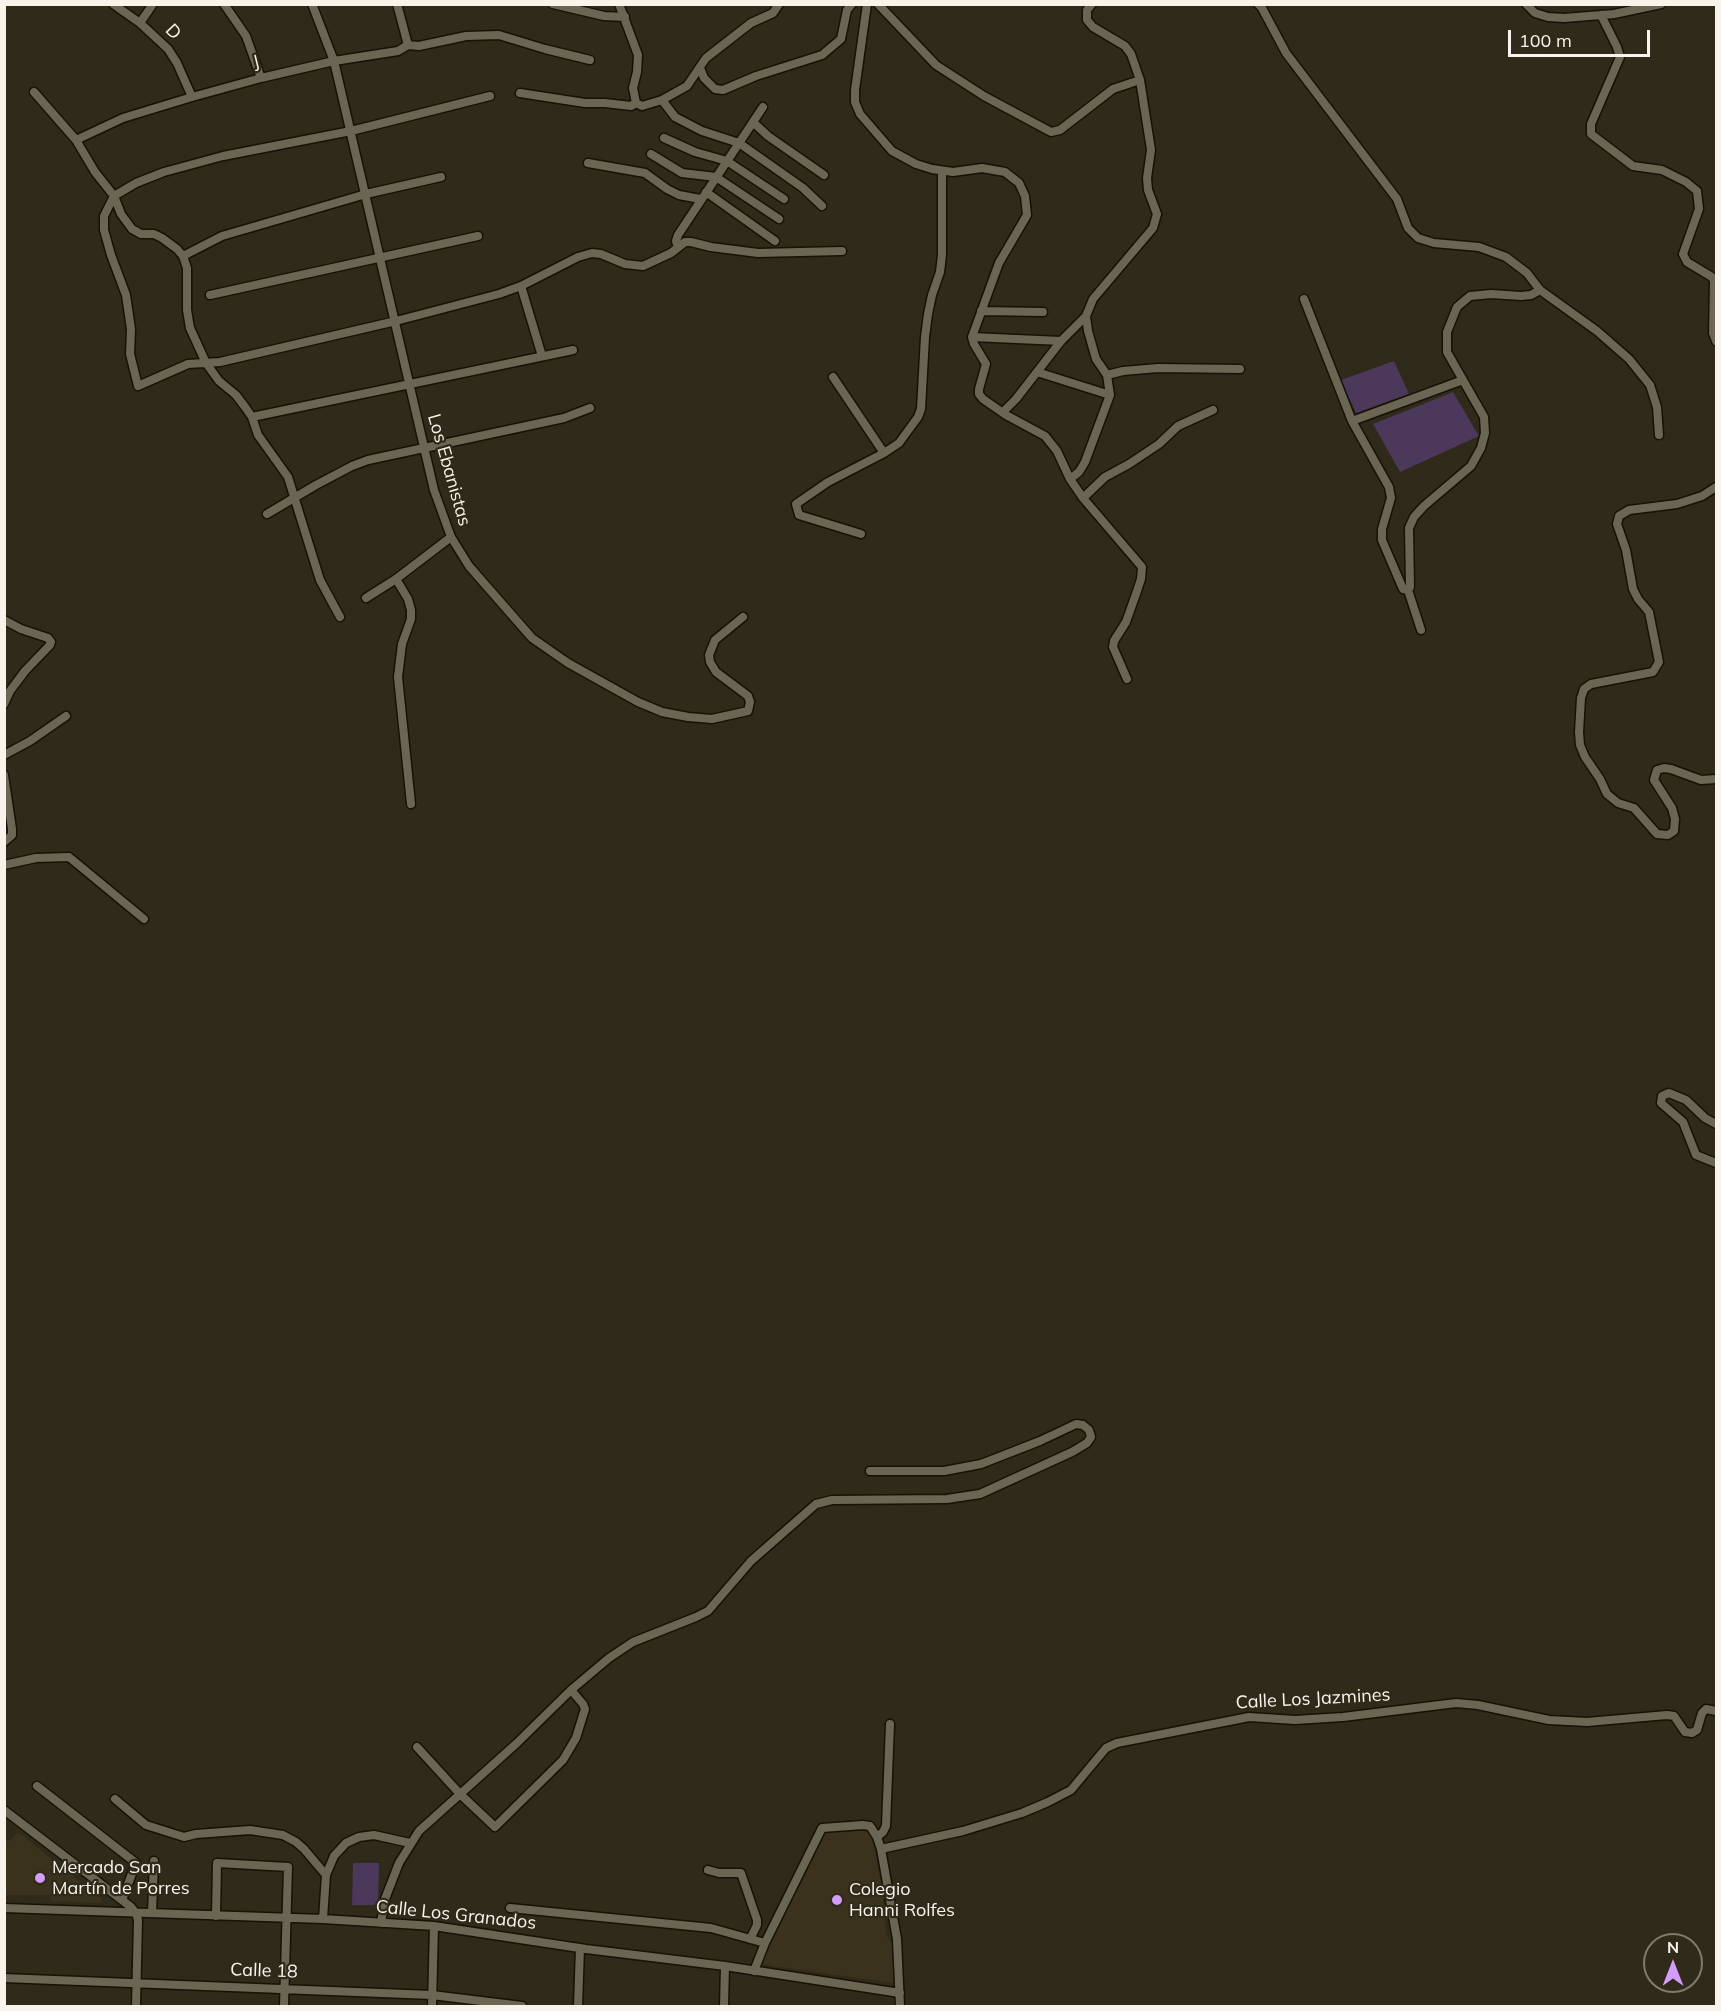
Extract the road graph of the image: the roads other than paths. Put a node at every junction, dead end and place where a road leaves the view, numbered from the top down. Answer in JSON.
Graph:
{"nodes":[{"id":1,"x":112,"y":4,"type":"edge"},
{"id":2,"x":153,"y":4,"type":"edge"},
{"id":3,"x":224,"y":4,"type":"edge"},
{"id":4,"x":312,"y":4,"type":"edge"},
{"id":5,"x":397,"y":4,"type":"edge"},
{"id":6,"x":553,"y":4,"type":"edge"},
{"id":7,"x":620,"y":4,"type":"edge"},
{"id":8,"x":779,"y":4,"type":"edge"},
{"id":9,"x":852,"y":4,"type":"edge"},
{"id":10,"x":867,"y":4,"type":"edge"},
{"id":11,"x":878,"y":4,"type":"edge"},
{"id":12,"x":1092,"y":4,"type":"edge"},
{"id":13,"x":1258,"y":4,"type":"edge"},
{"id":14,"x":1526,"y":4,"type":"edge"},
{"id":15,"x":1656,"y":5,"type":"edge"},
{"id":16,"x":1601,"y":15,"type":"junction"},
{"id":17,"x":625,"y":17,"type":"junction"},
{"id":18,"x":140,"y":23,"type":"junction"},
{"id":19,"x":408,"y":45,"type":"junction"},
{"id":20,"x":590,"y":60,"type":"dead end"},
{"id":21,"x":334,"y":61,"type":"junction"},
{"id":22,"x":700,"y":68,"type":"junction"},
{"id":23,"x":261,"y":78,"type":"junction"},
{"id":24,"x":1140,"y":80,"type":"junction"},
{"id":25,"x":34,"y":92,"type":"dead end"},
{"id":26,"x":520,"y":93,"type":"dead end"},
{"id":27,"x":490,"y":96,"type":"dead end"},
{"id":28,"x":192,"y":97,"type":"junction"},
{"id":29,"x":662,"y":100,"type":"junction"},
{"id":30,"x":636,"y":103,"type":"junction"},
{"id":31,"x":763,"y":107,"type":"dead end"},
{"id":32,"x":754,"y":123,"type":"junction"},
{"id":33,"x":351,"y":131,"type":"junction"},
{"id":34,"x":664,"y":138,"type":"dead end"},
{"id":35,"x":76,"y":140,"type":"junction"},
{"id":36,"x":739,"y":143,"type":"junction"},
{"id":37,"x":651,"y":154,"type":"dead end"},
{"id":38,"x":727,"y":161,"type":"junction"},
{"id":39,"x":588,"y":163,"type":"dead end"},
{"id":40,"x":942,"y":171,"type":"junction"},
{"id":41,"x":824,"y":175,"type":"dead end"},
{"id":42,"x":441,"y":177,"type":"dead end"},
{"id":43,"x":716,"y":177,"type":"junction"},
{"id":44,"x":366,"y":194,"type":"junction"},
{"id":45,"x":703,"y":195,"type":"junction"},
{"id":46,"x":114,"y":196,"type":"junction"},
{"id":47,"x":784,"y":199,"type":"dead end"},
{"id":48,"x":822,"y":206,"type":"dead end"},
{"id":49,"x":778,"y":219,"type":"dead end"},
{"id":50,"x":478,"y":236,"type":"dead end"},
{"id":51,"x":775,"y":241,"type":"dead end"},
{"id":52,"x":678,"y":247,"type":"junction"},
{"id":53,"x":842,"y":251,"type":"dead end"},
{"id":54,"x":183,"y":256,"type":"junction"},
{"id":55,"x":381,"y":258,"type":"junction"},
{"id":56,"x":521,"y":286,"type":"junction"},
{"id":57,"x":1540,"y":290,"type":"junction"},
{"id":58,"x":210,"y":295,"type":"dead end"},
{"id":59,"x":1304,"y":299,"type":"dead end"},
{"id":60,"x":981,"y":311,"type":"junction"},
{"id":61,"x":1043,"y":312,"type":"dead end"},
{"id":62,"x":1086,"y":316,"type":"junction"},
{"id":63,"x":396,"y":321,"type":"junction"},
{"id":64,"x":972,"y":337,"type":"junction"},
{"id":65,"x":1061,"y":341,"type":"junction"},
{"id":66,"x":1716,"y":341,"type":"edge"},
{"id":67,"x":573,"y":350,"type":"dead end"},
{"id":68,"x":542,"y":356,"type":"junction"},
{"id":69,"x":206,"y":363,"type":"junction"},
{"id":70,"x":1240,"y":369,"type":"dead end"},
{"id":71,"x":1037,"y":372,"type":"junction"},
{"id":72,"x":1107,"y":375,"type":"junction"},
{"id":73,"x":833,"y":377,"type":"dead end"},
{"id":74,"x":1463,"y":380,"type":"junction"},
{"id":75,"x":409,"y":385,"type":"junction"},
{"id":76,"x":1110,"y":395,"type":"junction"},
{"id":77,"x":590,"y":408,"type":"dead end"},
{"id":78,"x":1213,"y":410,"type":"dead end"},
{"id":79,"x":1003,"y":412,"type":"junction"},
{"id":80,"x":252,"y":417,"type":"junction"},
{"id":81,"x":1352,"y":421,"type":"junction"},
{"id":82,"x":1659,"y":435,"type":"dead end"},
{"id":83,"x":423,"y":448,"type":"junction"},
{"id":84,"x":884,"y":453,"type":"junction"},
{"id":85,"x":1070,"y":479,"type":"junction"},
{"id":86,"x":1716,"y":487,"type":"edge"},
{"id":87,"x":294,"y":498,"type":"junction"},
{"id":88,"x":1083,"y":498,"type":"junction"},
{"id":89,"x":267,"y":514,"type":"dead end"},
{"id":90,"x":861,"y":534,"type":"dead end"},
{"id":91,"x":451,"y":537,"type":"junction"},
{"id":92,"x":396,"y":579,"type":"junction"},
{"id":93,"x":1408,"y":590,"type":"junction"},
{"id":94,"x":366,"y":598,"type":"dead end"},
{"id":95,"x":340,"y":617,"type":"dead end"},
{"id":96,"x":743,"y":617,"type":"dead end"},
{"id":97,"x":4,"y":620,"type":"edge"},
{"id":98,"x":1421,"y":630,"type":"dead end"},
{"id":99,"x":1127,"y":679,"type":"dead end"},
{"id":100,"x":4,"y":704,"type":"edge"},
{"id":101,"x":66,"y":716,"type":"dead end"},
{"id":102,"x":4,"y":755,"type":"edge"},
{"id":103,"x":4,"y":775,"type":"edge"},
{"id":104,"x":1716,"y":779,"type":"edge"},
{"id":105,"x":411,"y":804,"type":"dead end"},
{"id":106,"x":4,"y":842,"type":"edge"},
{"id":107,"x":4,"y":865,"type":"edge"},
{"id":108,"x":144,"y":919,"type":"dead end"},
{"id":109,"x":1716,"y":1124,"type":"edge"},
{"id":110,"x":1716,"y":1163,"type":"edge"},
{"id":111,"x":870,"y":1471,"type":"dead end"},
{"id":112,"x":571,"y":1690,"type":"junction"},
{"id":113,"x":1716,"y":1711,"type":"edge"},
{"id":114,"x":890,"y":1724,"type":"dead end"},
{"id":115,"x":417,"y":1747,"type":"dead end"},
{"id":116,"x":37,"y":1786,"type":"dead end"},
{"id":117,"x":460,"y":1794,"type":"junction"},
{"id":118,"x":115,"y":1799,"type":"dead end"},
{"id":119,"x":4,"y":1810,"type":"edge"},
{"id":120,"x":877,"y":1837,"type":"junction"},
{"id":121,"x":410,"y":1843,"type":"junction"},
{"id":122,"x":881,"y":1849,"type":"junction"},
{"id":123,"x":154,"y":1862,"type":"dead end"},
{"id":124,"x":708,"y":1870,"type":"dead end"},
{"id":125,"x":326,"y":1875,"type":"junction"},
{"id":126,"x":122,"y":1900,"type":"junction"},
{"id":127,"x":4,"y":1908,"type":"edge"},
{"id":128,"x":510,"y":1908,"type":"dead end"},
{"id":129,"x":136,"y":1913,"type":"junction"},
{"id":130,"x":152,"y":1913,"type":"junction"},
{"id":131,"x":216,"y":1916,"type":"junction"},
{"id":132,"x":287,"y":1918,"type":"junction"},
{"id":133,"x":323,"y":1919,"type":"junction"},
{"id":134,"x":381,"y":1923,"type":"junction"},
{"id":135,"x":434,"y":1926,"type":"junction"},
{"id":136,"x":750,"y":1939,"type":"junction"},
{"id":137,"x":765,"y":1943,"type":"junction"},
{"id":138,"x":580,"y":1948,"type":"junction"},
{"id":139,"x":725,"y":1966,"type":"junction"},
{"id":140,"x":754,"y":1971,"type":"junction"},
{"id":141,"x":4,"y":1978,"type":"edge"},
{"id":142,"x":136,"y":1982,"type":"junction"},
{"id":143,"x":285,"y":1989,"type":"junction"},
{"id":144,"x":900,"y":1993,"type":"junction"},
{"id":145,"x":432,"y":1995,"type":"junction"},
{"id":146,"x":136,"y":2007,"type":"edge"},
{"id":147,"x":284,"y":2007,"type":"edge"},
{"id":148,"x":432,"y":2007,"type":"edge"},
{"id":149,"x":522,"y":2007,"type":"edge"},
{"id":150,"x":578,"y":2007,"type":"edge"},
{"id":151,"x":724,"y":2007,"type":"edge"},
{"id":152,"x":900,"y":2007,"type":"edge"}],
"edges":[{"from":1,"to":18,"type":"street","name":"D"},
{"from":2,"to":18,"type":"street"},
{"from":3,"to":23,"type":"street"},
{"from":4,"to":21,"type":"street","name":"Los Ebanistas"},
{"from":5,"to":19,"type":"street"},
{"from":6,"to":17,"type":"street"},
{"from":7,"to":17,"type":"street"},
{"from":8,"to":22,"type":"street"},
{"from":9,"to":22,"type":"street"},
{"from":10,"to":40,"type":"street"},
{"from":11,"to":24,"type":"street"},
{"from":12,"to":24,"type":"street"},
{"from":13,"to":57,"type":"street"},
{"from":14,"to":16,"type":"street"},
{"from":15,"to":16,"type":"street"},
{"from":16,"to":66,"type":"street"},
{"from":17,"to":30,"type":"street"},
{"from":18,"to":28,"type":"street","name":"D"},
{"from":19,"to":20,"type":"street","name":"J"},
{"from":19,"to":21,"type":"street","name":"J"},
{"from":21,"to":23,"type":"street","name":"J"},
{"from":21,"to":33,"type":"street","name":"Los Ebanistas"},
{"from":22,"to":29,"type":"street"},
{"from":23,"to":28,"type":"street","name":"J"},
{"from":24,"to":62,"type":"street"},
{"from":25,"to":35,"type":"street"},
{"from":26,"to":30,"type":"street"},
{"from":27,"to":33,"type":"street"},
{"from":28,"to":35,"type":"street","name":"J"},
{"from":29,"to":30,"type":"street"},
{"from":29,"to":36,"type":"street"},
{"from":31,"to":32,"type":"street"},
{"from":32,"to":36,"type":"street"},
{"from":32,"to":41,"type":"street"},
{"from":33,"to":44,"type":"street","name":"Los Ebanistas"},
{"from":33,"to":46,"type":"street"},
{"from":34,"to":38,"type":"street"},
{"from":35,"to":46,"type":"street"},
{"from":36,"to":38,"type":"street"},
{"from":36,"to":48,"type":"street"},
{"from":37,"to":43,"type":"street"},
{"from":38,"to":43,"type":"street"},
{"from":38,"to":47,"type":"street"},
{"from":39,"to":45,"type":"street"},
{"from":40,"to":60,"type":"street"},
{"from":40,"to":84,"type":"street"},
{"from":42,"to":44,"type":"street"},
{"from":43,"to":45,"type":"street"},
{"from":43,"to":49,"type":"street"},
{"from":44,"to":54,"type":"street"},
{"from":44,"to":55,"type":"street","name":"Los Ebanistas"},
{"from":45,"to":51,"type":"street"},
{"from":45,"to":52,"type":"street"},
{"from":46,"to":54,"type":"street"},
{"from":46,"to":69,"type":"street"},
{"from":50,"to":55,"type":"street"},
{"from":52,"to":53,"type":"street"},
{"from":52,"to":56,"type":"street"},
{"from":54,"to":69,"type":"street"},
{"from":55,"to":58,"type":"street"},
{"from":55,"to":63,"type":"street","name":"Los Ebanistas"},
{"from":56,"to":63,"type":"street"},
{"from":56,"to":68,"type":"street"},
{"from":57,"to":74,"type":"street"},
{"from":57,"to":82,"type":"street"},
{"from":59,"to":81,"type":"street"},
{"from":60,"to":61,"type":"street"},
{"from":60,"to":64,"type":"street"},
{"from":62,"to":65,"type":"street"},
{"from":62,"to":72,"type":"street"},
{"from":63,"to":69,"type":"street"},
{"from":63,"to":75,"type":"street","name":"Los Ebanistas"},
{"from":64,"to":65,"type":"street"},
{"from":64,"to":79,"type":"street"},
{"from":65,"to":71,"type":"street"},
{"from":67,"to":68,"type":"street"},
{"from":68,"to":75,"type":"street"},
{"from":69,"to":80,"type":"street"},
{"from":70,"to":72,"type":"street"},
{"from":71,"to":76,"type":"street"},
{"from":71,"to":79,"type":"street"},
{"from":72,"to":76,"type":"street"},
{"from":73,"to":84,"type":"street"},
{"from":74,"to":81,"type":"street"},
{"from":74,"to":93,"type":"street"},
{"from":75,"to":80,"type":"street"},
{"from":75,"to":83,"type":"street","name":"Los Ebanistas"},
{"from":76,"to":85,"type":"street"},
{"from":77,"to":83,"type":"street"},
{"from":78,"to":88,"type":"street"},
{"from":79,"to":85,"type":"street"},
{"from":80,"to":87,"type":"street"},
{"from":81,"to":93,"type":"street"},
{"from":83,"to":87,"type":"street"},
{"from":83,"to":91,"type":"street","name":"Los Ebanistas"},
{"from":84,"to":90,"type":"street"},
{"from":85,"to":88,"type":"street"},
{"from":86,"to":104,"type":"street"},
{"from":87,"to":89,"type":"street"},
{"from":87,"to":95,"type":"street"},
{"from":88,"to":99,"type":"street"},
{"from":91,"to":92,"type":"street"},
{"from":91,"to":96,"type":"street","name":"Los Ebanistas"},
{"from":92,"to":94,"type":"street"},
{"from":92,"to":105,"type":"street"},
{"from":93,"to":98,"type":"street"},
{"from":97,"to":100,"type":"street"},
{"from":101,"to":102,"type":"street"},
{"from":103,"to":106,"type":"street"},
{"from":107,"to":108,"type":"street"},
{"from":109,"to":110,"type":"street"},
{"from":111,"to":112,"type":"street"},
{"from":112,"to":117,"type":"street"},
{"from":112,"to":117,"type":"street"},
{"from":113,"to":122,"type":"street","name":"Calle Los Jazmines"},
{"from":114,"to":120,"type":"street"},
{"from":115,"to":117,"type":"street"},
{"from":116,"to":126,"type":"street"},
{"from":117,"to":121,"type":"street"},
{"from":118,"to":125,"type":"street"},
{"from":119,"to":126,"type":"street"},
{"from":120,"to":122,"type":"street"},
{"from":120,"to":137,"type":"street"},
{"from":121,"to":125,"type":"street"},
{"from":121,"to":134,"type":"street"},
{"from":122,"to":144,"type":"street"},
{"from":123,"to":130,"type":"street"},
{"from":124,"to":136,"type":"street"},
{"from":125,"to":133,"type":"street"},
{"from":126,"to":129,"type":"street"},
{"from":127,"to":129,"type":"street","name":"Calle Los Granados"},
{"from":128,"to":136,"type":"street"},
{"from":129,"to":130,"type":"street","name":"Calle Los Granados"},
{"from":129,"to":142,"type":"street"},
{"from":130,"to":131,"type":"street","name":"Calle Los Granados"},
{"from":131,"to":132,"type":"street","name":"Calle Los Granados"},
{"from":131,"to":132,"type":"street"},
{"from":132,"to":133,"type":"street","name":"Calle Los Granados"},
{"from":132,"to":143,"type":"street"},
{"from":133,"to":134,"type":"street","name":"Calle Los Granados"},
{"from":134,"to":135,"type":"street","name":"Calle Los Granados"},
{"from":135,"to":138,"type":"street","name":"Calle Los Granados"},
{"from":135,"to":145,"type":"street"},
{"from":136,"to":137,"type":"street"},
{"from":137,"to":140,"type":"street"},
{"from":138,"to":139,"type":"street","name":"Calle Los Granados"},
{"from":138,"to":150,"type":"street"},
{"from":139,"to":140,"type":"street","name":"Calle Los Granados"},
{"from":139,"to":151,"type":"street"},
{"from":140,"to":144,"type":"street","name":"Calle Los Granados"},
{"from":141,"to":142,"type":"street","name":"Calle 18"},
{"from":142,"to":143,"type":"street","name":"Calle 18"},
{"from":142,"to":146,"type":"street"},
{"from":143,"to":145,"type":"street","name":"Calle 18"},
{"from":143,"to":147,"type":"street"},
{"from":144,"to":152,"type":"street"},
{"from":145,"to":148,"type":"street"},
{"from":145,"to":149,"type":"street","name":"Calle 18"}]}
